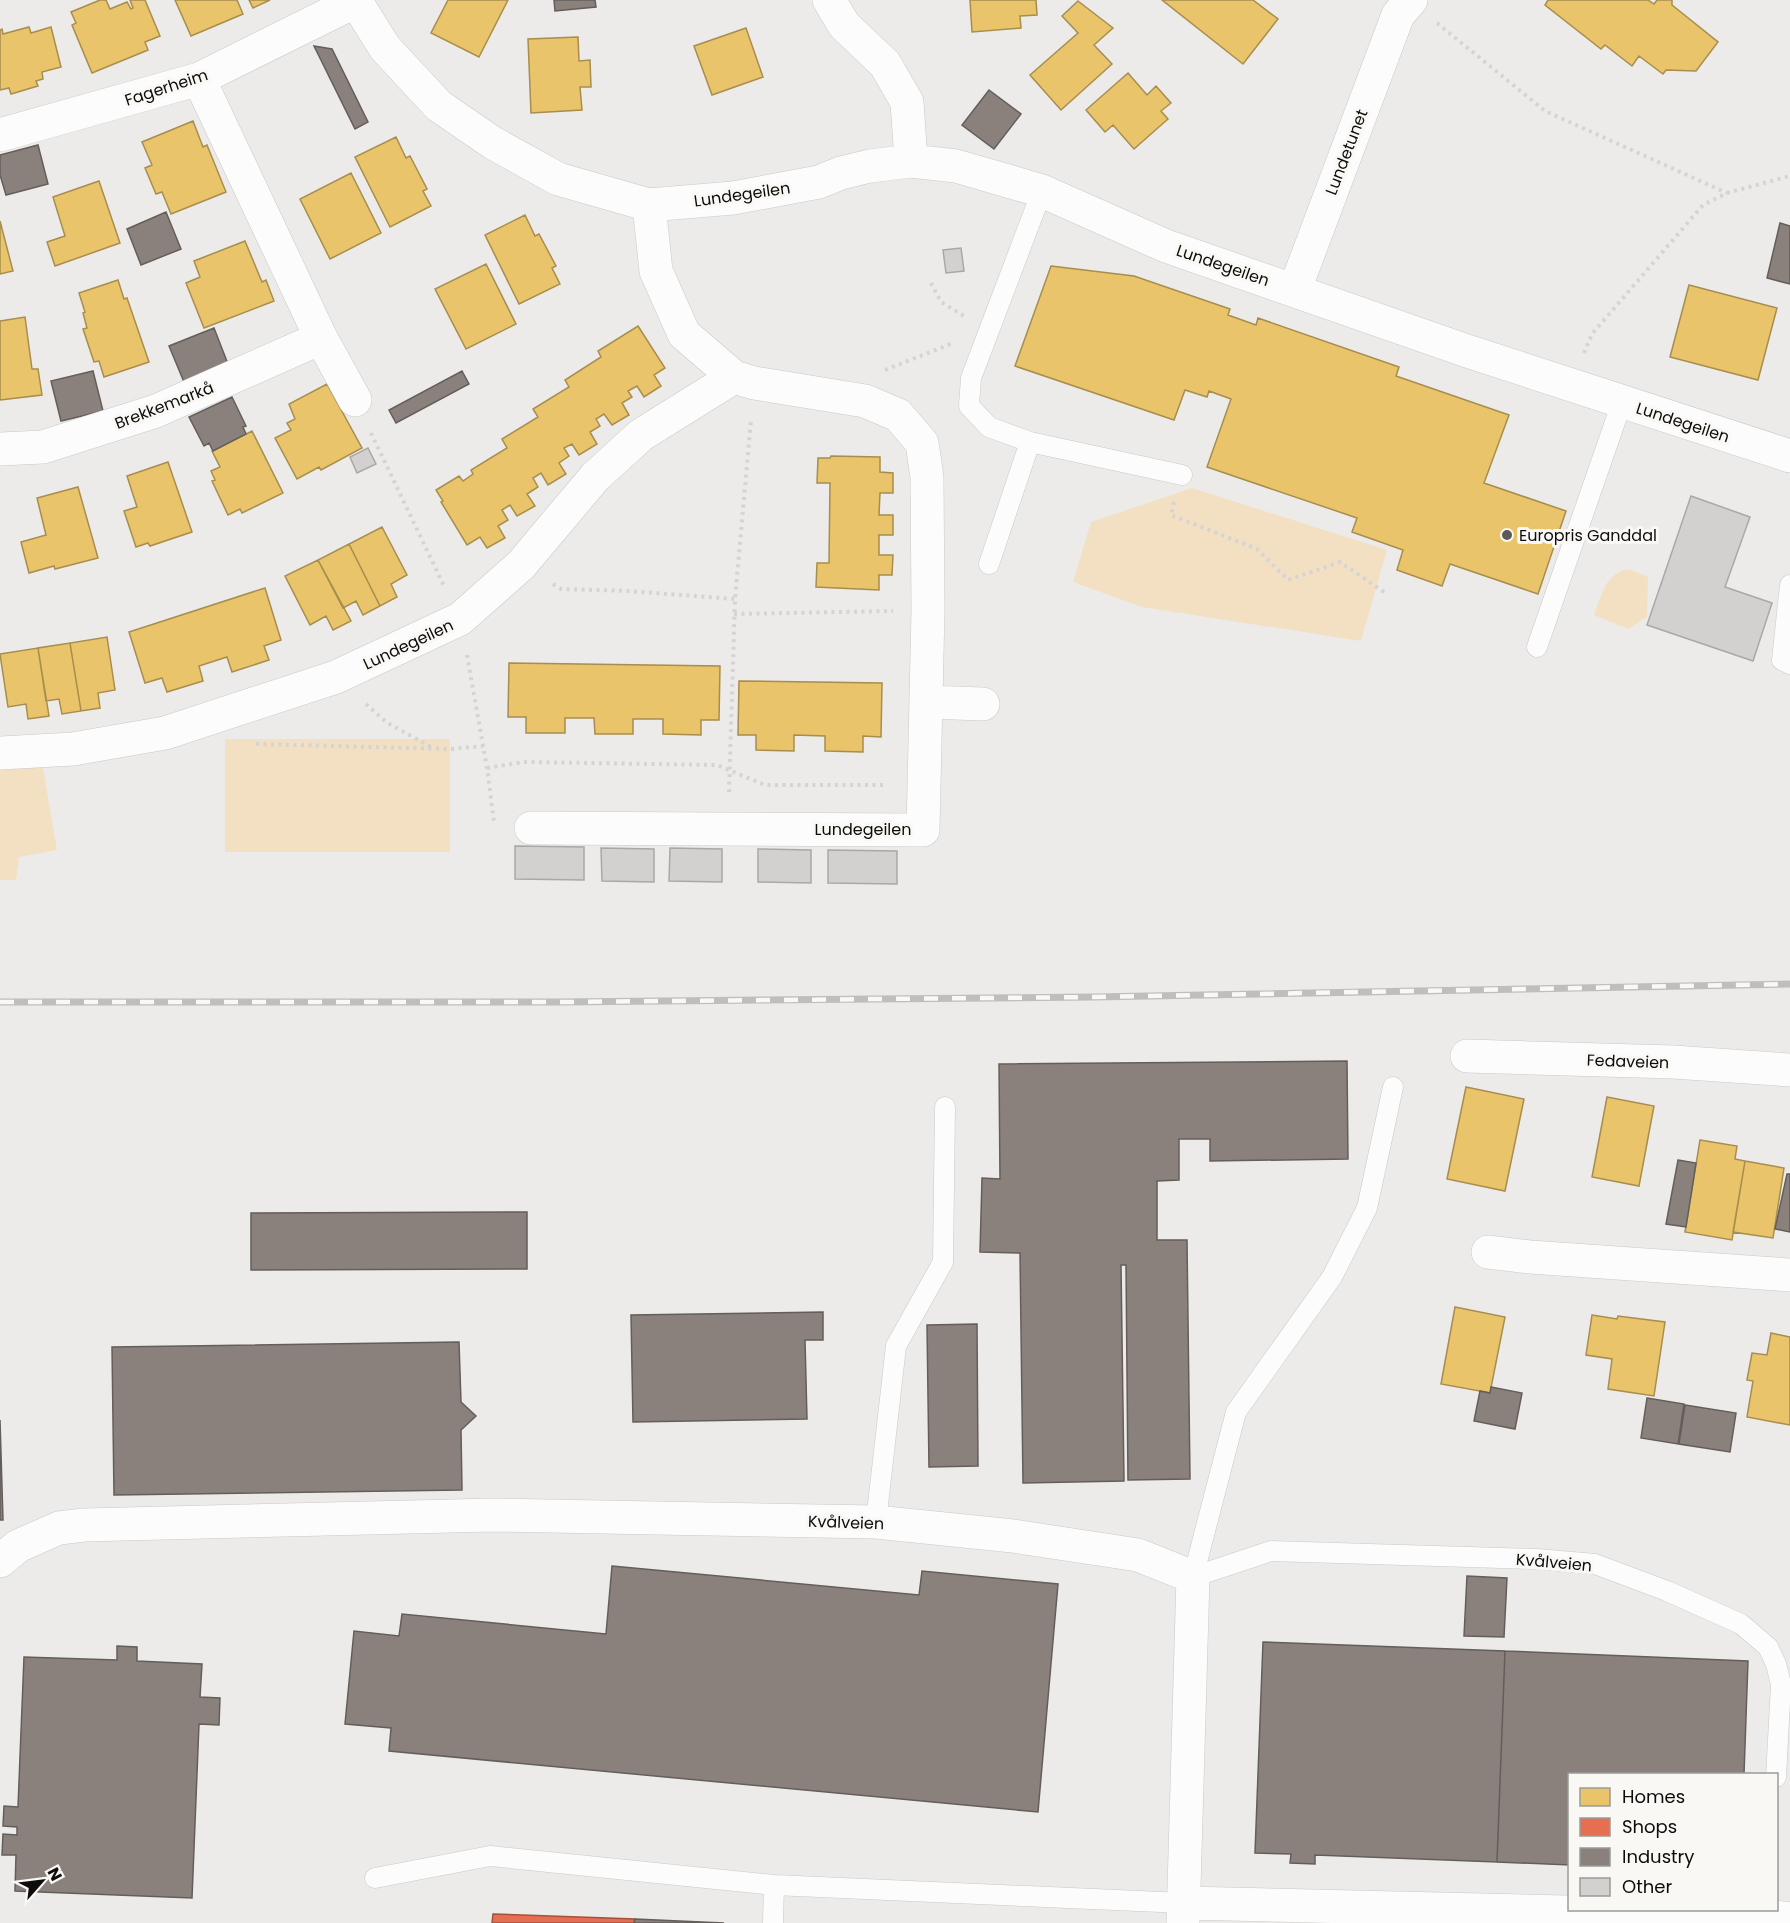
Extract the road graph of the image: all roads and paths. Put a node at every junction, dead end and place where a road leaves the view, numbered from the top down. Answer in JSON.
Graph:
{"nodes":[{"id":1,"x":355,"y":0,"type":"edge"},
{"id":2,"x":829,"y":0,"type":"edge"},
{"id":3,"x":1396,"y":5,"type":"edge"},
{"id":4,"x":199,"y":79,"type":"junction"},
{"id":5,"x":0,"y":135,"type":"edge"},
{"id":6,"x":911,"y":160,"type":"junction"},
{"id":7,"x":1790,"y":176,"type":"edge"},
{"id":8,"x":1042,"y":191,"type":"junction"},
{"id":9,"x":1726,"y":193,"type":"junction"},
{"id":10,"x":649,"y":205,"type":"junction"},
{"id":11,"x":931,"y":283,"type":"dead end"},
{"id":12,"x":1295,"y":289,"type":"junction"},
{"id":13,"x":968,"y":318,"type":"dead end"},
{"id":14,"x":321,"y":338,"type":"junction"},
{"id":15,"x":956,"y":342,"type":"dead end"},
{"id":16,"x":744,"y":380,"type":"junction"},
{"id":17,"x":1572,"y":384,"type":"junction"},
{"id":18,"x":355,"y":400,"type":"dead end"},
{"id":19,"x":865,"y":400,"type":"junction"},
{"id":20,"x":1622,"y":402,"type":"junction"},
{"id":21,"x":1030,"y":442,"type":"junction"},
{"id":22,"x":0,"y":449,"type":"edge"},
{"id":23,"x":1790,"y":456,"type":"edge"},
{"id":24,"x":1182,"y":475,"type":"joint"},
{"id":25,"x":989,"y":564,"type":"dead end"},
{"id":26,"x":521,"y":565,"type":"junction"},
{"id":27,"x":1790,"y":585,"type":"edge"},
{"id":28,"x":1387,"y":594,"type":"dead end"},
{"id":29,"x":735,"y":599,"type":"junction"},
{"id":30,"x":928,"y":611,"type":"junction"},
{"id":31,"x":734,"y":614,"type":"junction"},
{"id":32,"x":1537,"y":647,"type":"dead end"},
{"id":33,"x":1790,"y":664,"type":"edge"},
{"id":34,"x":336,"y":677,"type":"junction"},
{"id":35,"x":927,"y":702,"type":"junction"},
{"id":36,"x":982,"y":704,"type":"dead end"},
{"id":37,"x":250,"y":744,"type":"dead end"},
{"id":38,"x":483,"y":746,"type":"dead end"},
{"id":39,"x":434,"y":748,"type":"junction"},
{"id":40,"x":0,"y":753,"type":"edge"},
{"id":41,"x":487,"y":768,"type":"dead end"},
{"id":42,"x":729,"y":771,"type":"junction"},
{"id":43,"x":926,"y":785,"type":"junction"},
{"id":44,"x":531,"y":828,"type":"dead end"},
{"id":45,"x":729,"y":829,"type":"junction"},
{"id":46,"x":1467,"y":1056,"type":"dead end"},
{"id":47,"x":1790,"y":1070,"type":"edge"},
{"id":48,"x":1393,"y":1087,"type":"dead end"},
{"id":49,"x":945,"y":1107,"type":"dead end"},
{"id":50,"x":1488,"y":1252,"type":"dead end"},
{"id":51,"x":1790,"y":1275,"type":"edge"},
{"id":52,"x":876,"y":1522,"type":"junction"},
{"id":53,"x":0,"y":1561,"type":"edge"},
{"id":54,"x":1192,"y":1578,"type":"junction"},
{"id":55,"x":1776,"y":1773,"type":"edge"},
{"id":56,"x":375,"y":1878,"type":"dead end"},
{"id":57,"x":774,"y":1885,"type":"junction"},
{"id":58,"x":1183,"y":1913,"type":"edge"},
{"id":59,"x":1780,"y":1915,"type":"edge"},
{"id":60,"x":773,"y":1923,"type":"edge"}],
"edges":[{"from":1,"to":4,"type":"street","name":"Fagerheim"},
{"from":1,"to":10,"type":"street","name":"Lundegeilen"},
{"from":2,"to":6,"type":"street"},
{"from":3,"to":9,"type":"path"},
{"from":3,"to":12,"type":"street","name":"Lundetunet"},
{"from":4,"to":5,"type":"street","name":"Fagerheim"},
{"from":4,"to":14,"type":"street"},
{"from":6,"to":8,"type":"street","name":"Lundegeilen"},
{"from":6,"to":10,"type":"street","name":"Lundegeilen"},
{"from":7,"to":9,"type":"path"},
{"from":8,"to":12,"type":"street","name":"Lundegeilen"},
{"from":8,"to":21,"type":"lane"},
{"from":9,"to":17,"type":"path"},
{"from":10,"to":16,"type":"street"},
{"from":11,"to":13,"type":"path"},
{"from":12,"to":17,"type":"street","name":"Lundegeilen"},
{"from":14,"to":18,"type":"street"},
{"from":14,"to":22,"type":"street","name":"Brekkemarkå"},
{"from":15,"to":19,"type":"path"},
{"from":16,"to":19,"type":"street","name":"Lundegeilen"},
{"from":16,"to":26,"type":"street","name":"Lundegeilen"},
{"from":16,"to":29,"type":"path"},
{"from":17,"to":20,"type":"street","name":"Lundegeilen"},
{"from":19,"to":30,"type":"street","name":"Lundegeilen"},
{"from":20,"to":23,"type":"street","name":"Lundegeilen"},
{"from":20,"to":32,"type":"lane"},
{"from":21,"to":24,"type":"lane"},
{"from":21,"to":25,"type":"lane"},
{"from":24,"to":28,"type":"path"},
{"from":26,"to":29,"type":"path"},
{"from":26,"to":34,"type":"street","name":"Lundegeilen"},
{"from":27,"to":33,"type":"lane"},
{"from":29,"to":31,"type":"path"},
{"from":30,"to":31,"type":"path"},
{"from":30,"to":35,"type":"street","name":"Lundegeilen"},
{"from":31,"to":42,"type":"path"},
{"from":34,"to":39,"type":"path"},
{"from":34,"to":40,"type":"street","name":"Lundegeilen"},
{"from":35,"to":36,"type":"street"},
{"from":35,"to":43,"type":"street","name":"Lundegeilen"},
{"from":37,"to":39,"type":"path"},
{"from":38,"to":39,"type":"path"},
{"from":41,"to":42,"type":"path"},
{"from":42,"to":43,"type":"path"},
{"from":42,"to":45,"type":"path"},
{"from":43,"to":45,"type":"street","name":"Lundegeilen"},
{"from":44,"to":45,"type":"street","name":"Lundegeilen"},
{"from":46,"to":47,"type":"street","name":"Fedaveien"},
{"from":48,"to":54,"type":"lane"},
{"from":49,"to":52,"type":"lane"},
{"from":50,"to":51,"type":"street"},
{"from":52,"to":53,"type":"street","name":"Kvålveien"},
{"from":52,"to":54,"type":"street","name":"Kvålveien"},
{"from":54,"to":55,"type":"lane","name":"Kvålveien"},
{"from":54,"to":58,"type":"street"},
{"from":56,"to":57,"type":"lane"},
{"from":57,"to":58,"type":"lane"},
{"from":57,"to":60,"type":"lane"},
{"from":58,"to":59,"type":"street"}]}
